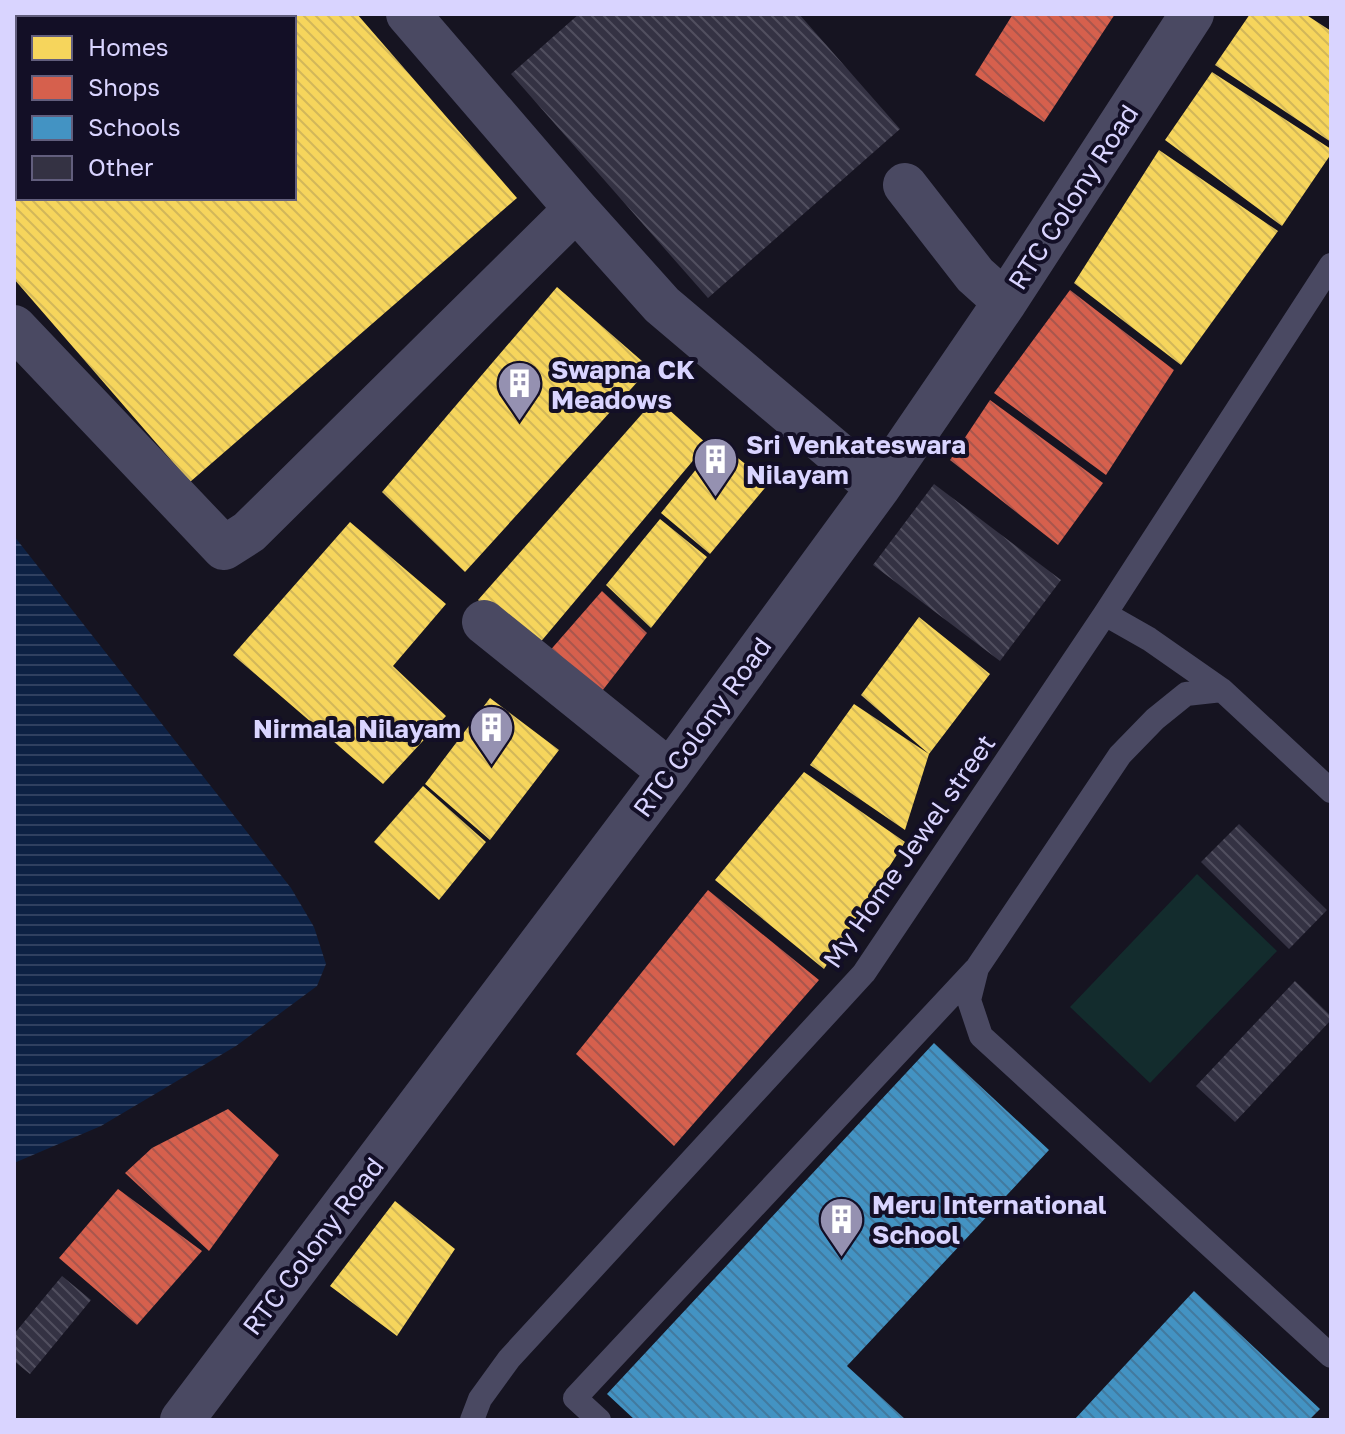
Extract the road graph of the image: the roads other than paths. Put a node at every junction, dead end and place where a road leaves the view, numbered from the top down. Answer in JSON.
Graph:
{"nodes":[{"id":1,"x":408,"y":14,"type":"edge"},
{"id":2,"x":1192,"y":14,"type":"edge"},
{"id":3,"x":905,"y":185,"type":"dead end"},
{"id":4,"x":576,"y":209,"type":"junction"},
{"id":5,"x":1331,"y":265,"type":"edge"},
{"id":6,"x":1005,"y":302,"type":"junction"},
{"id":7,"x":14,"y":327,"type":"edge"},
{"id":8,"x":878,"y":488,"type":"junction"},
{"id":9,"x":1105,"y":614,"type":"junction"},
{"id":10,"x":484,"y":622,"type":"dead end"},
{"id":11,"x":1222,"y":690,"type":"junction"},
{"id":12,"x":670,"y":772,"type":"junction"},
{"id":13,"x":1331,"y":791,"type":"edge"},
{"id":14,"x":977,"y":968,"type":"junction"},
{"id":15,"x":1331,"y":1356,"type":"edge"},
{"id":16,"x":182,"y":1420,"type":"edge"},
{"id":17,"x":472,"y":1420,"type":"edge"},
{"id":18,"x":599,"y":1420,"type":"edge"}],
"edges":[{"from":1,"to":4,"type":"street"},
{"from":2,"to":6,"type":"street","name":"RTC Colony Road"},
{"from":3,"to":6,"type":"street"},
{"from":4,"to":7,"type":"street"},
{"from":4,"to":8,"type":"street"},
{"from":5,"to":9,"type":"lane","name":"My Home Jewel street"},
{"from":6,"to":8,"type":"street","name":"RTC Colony Road"},
{"from":8,"to":12,"type":"street","name":"RTC Colony Road"},
{"from":9,"to":11,"type":"lane"},
{"from":9,"to":17,"type":"lane","name":"My Home Jewel street"},
{"from":10,"to":12,"type":"street"},
{"from":11,"to":13,"type":"lane"},
{"from":11,"to":14,"type":"lane"},
{"from":12,"to":16,"type":"street","name":"RTC Colony Road"},
{"from":14,"to":15,"type":"lane"},
{"from":14,"to":18,"type":"lane"}]}
